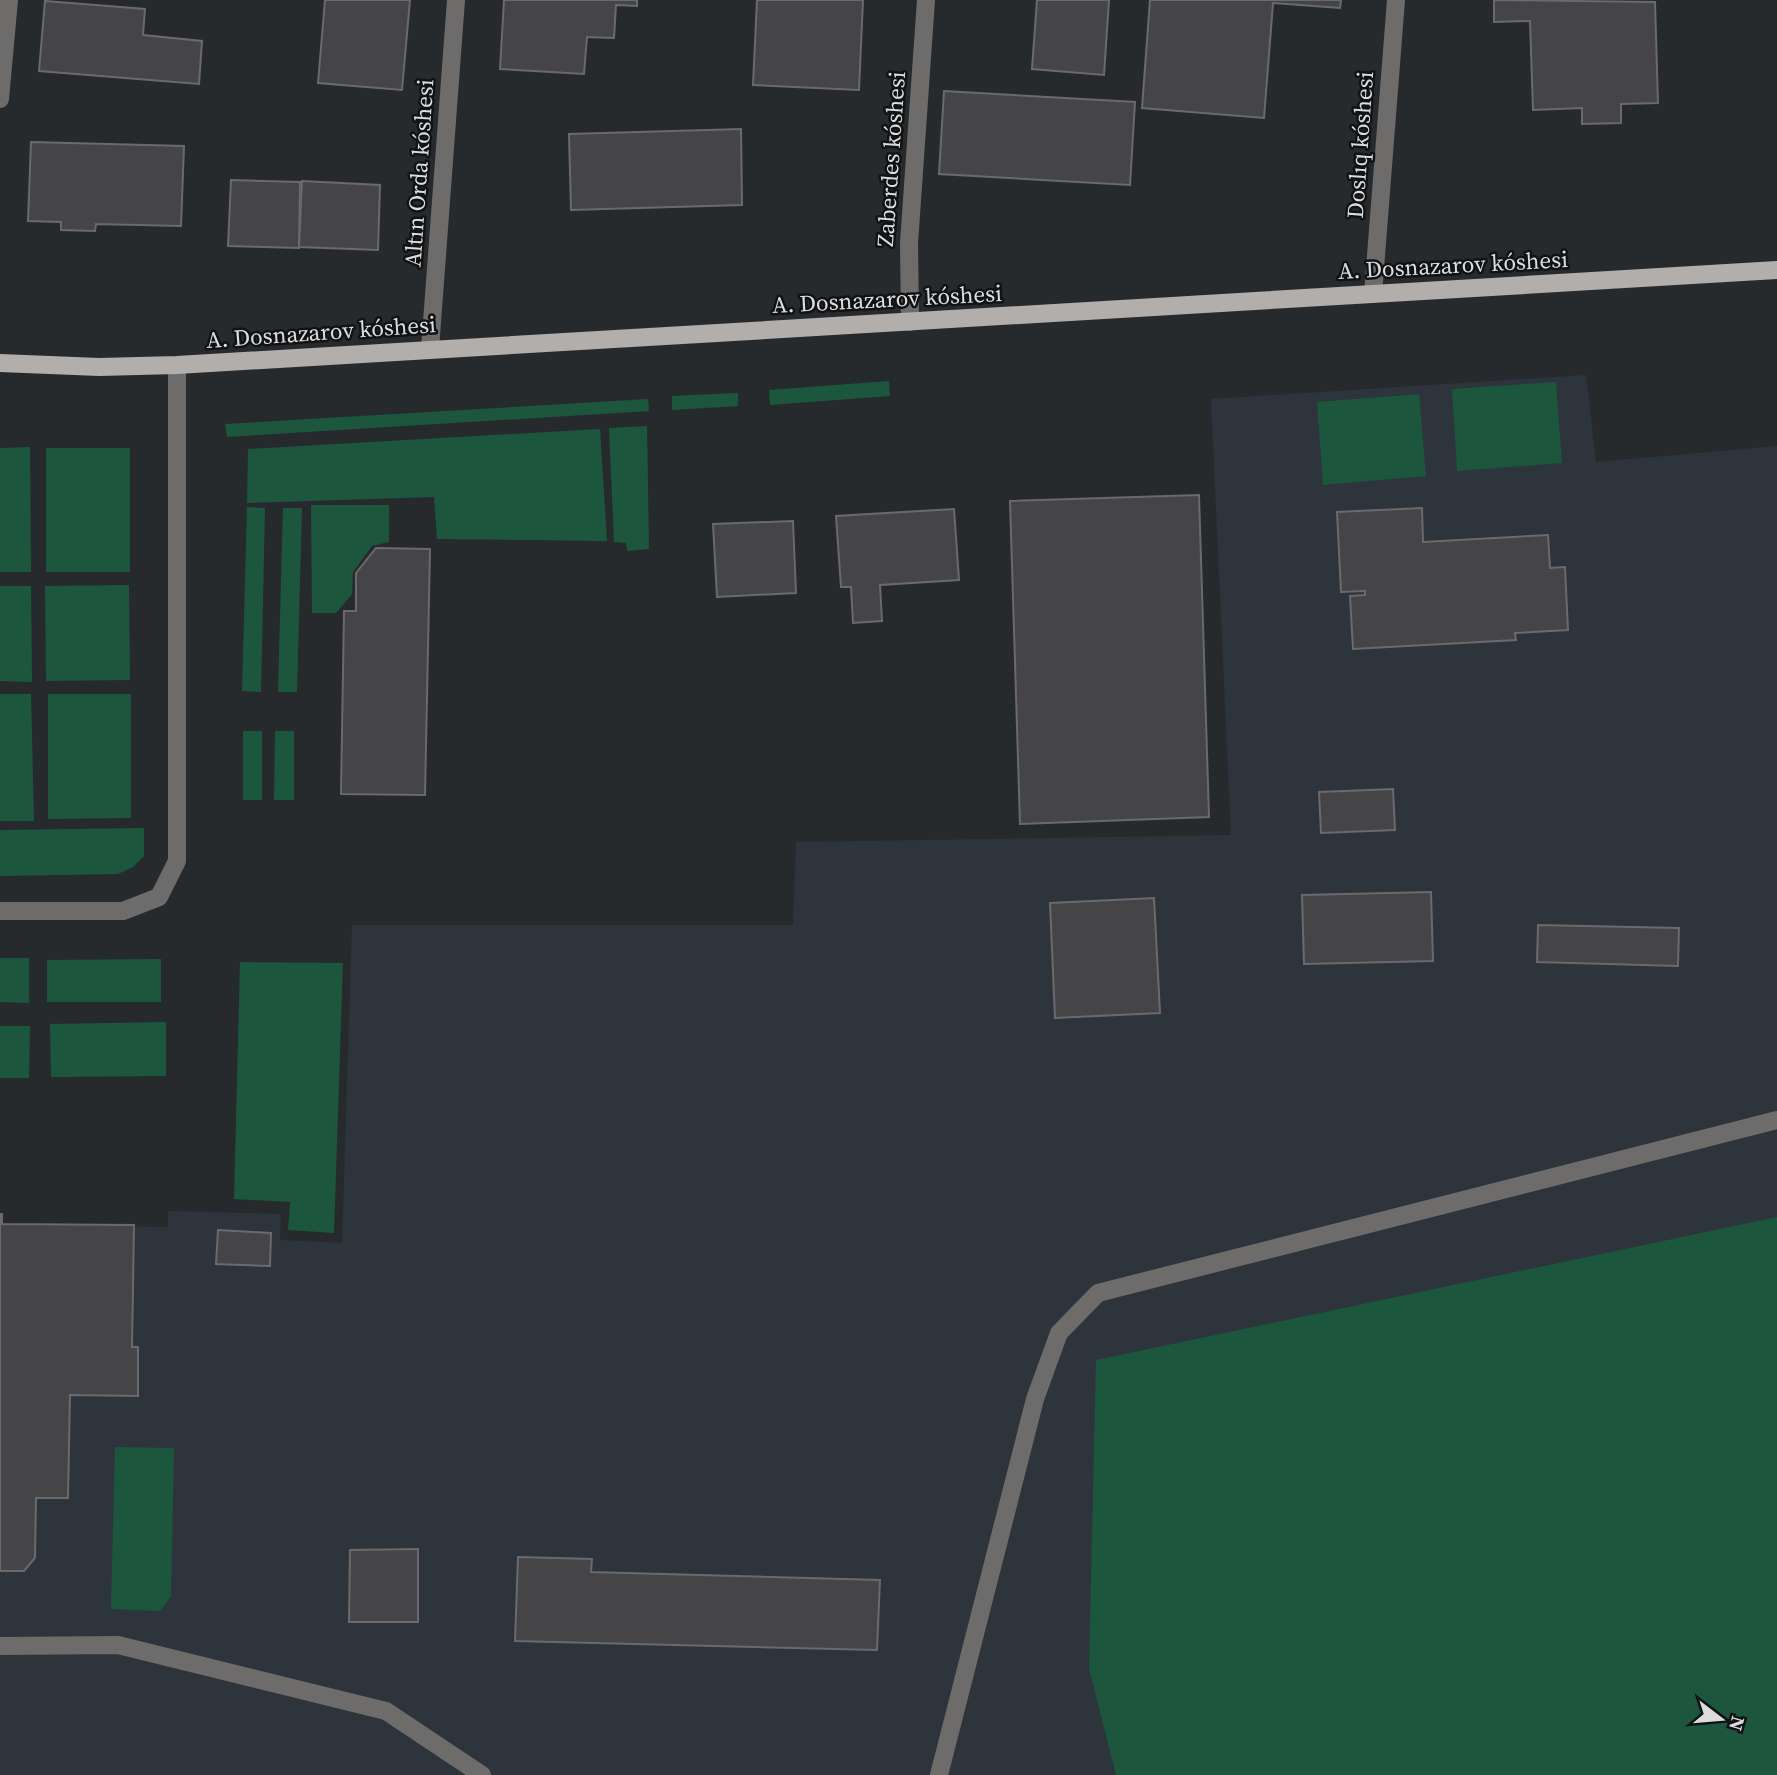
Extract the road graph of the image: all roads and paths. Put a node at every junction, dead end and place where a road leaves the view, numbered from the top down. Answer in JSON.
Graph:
{"nodes":[{"id":1,"x":9,"y":0,"type":"edge"},
{"id":2,"x":456,"y":0,"type":"edge"},
{"id":3,"x":926,"y":0,"type":"edge"},
{"id":4,"x":1396,"y":0,"type":"edge"},
{"id":5,"x":0,"y":99,"type":"edge"},
{"id":6,"x":1777,"y":270,"type":"edge"},
{"id":7,"x":1373,"y":294,"type":"junction"},
{"id":8,"x":910,"y":322,"type":"junction"},
{"id":9,"x":430,"y":349,"type":"junction"},
{"id":10,"x":0,"y":363,"type":"edge"},
{"id":11,"x":177,"y":365,"type":"junction"},
{"id":12,"x":0,"y":912,"type":"edge"},
{"id":13,"x":1777,"y":1120,"type":"edge"},
{"id":14,"x":0,"y":1646,"type":"edge"},
{"id":15,"x":482,"y":1775,"type":"edge"},
{"id":16,"x":939,"y":1775,"type":"edge"}],
"edges":[{"from":1,"to":5,"type":"street"},
{"from":2,"to":9,"type":"street","name":"Altın Orda kóshesi"},
{"from":3,"to":8,"type":"street","name":"Zaberdes kóshesi"},
{"from":4,"to":7,"type":"street","name":"Doslıq kóshesi"},
{"from":6,"to":7,"type":"main road","name":"A. Dosnazarov kóshesi"},
{"from":7,"to":8,"type":"main road","name":"A. Dosnazarov kóshesi"},
{"from":8,"to":9,"type":"main road","name":"A. Dosnazarov kóshesi"},
{"from":9,"to":11,"type":"main road","name":"A. Dosnazarov kóshesi"},
{"from":10,"to":11,"type":"main road","name":"A. Dosnazarov kóshesi"},
{"from":11,"to":12,"type":"street"},
{"from":13,"to":16,"type":"street"},
{"from":14,"to":15,"type":"street"}]}
